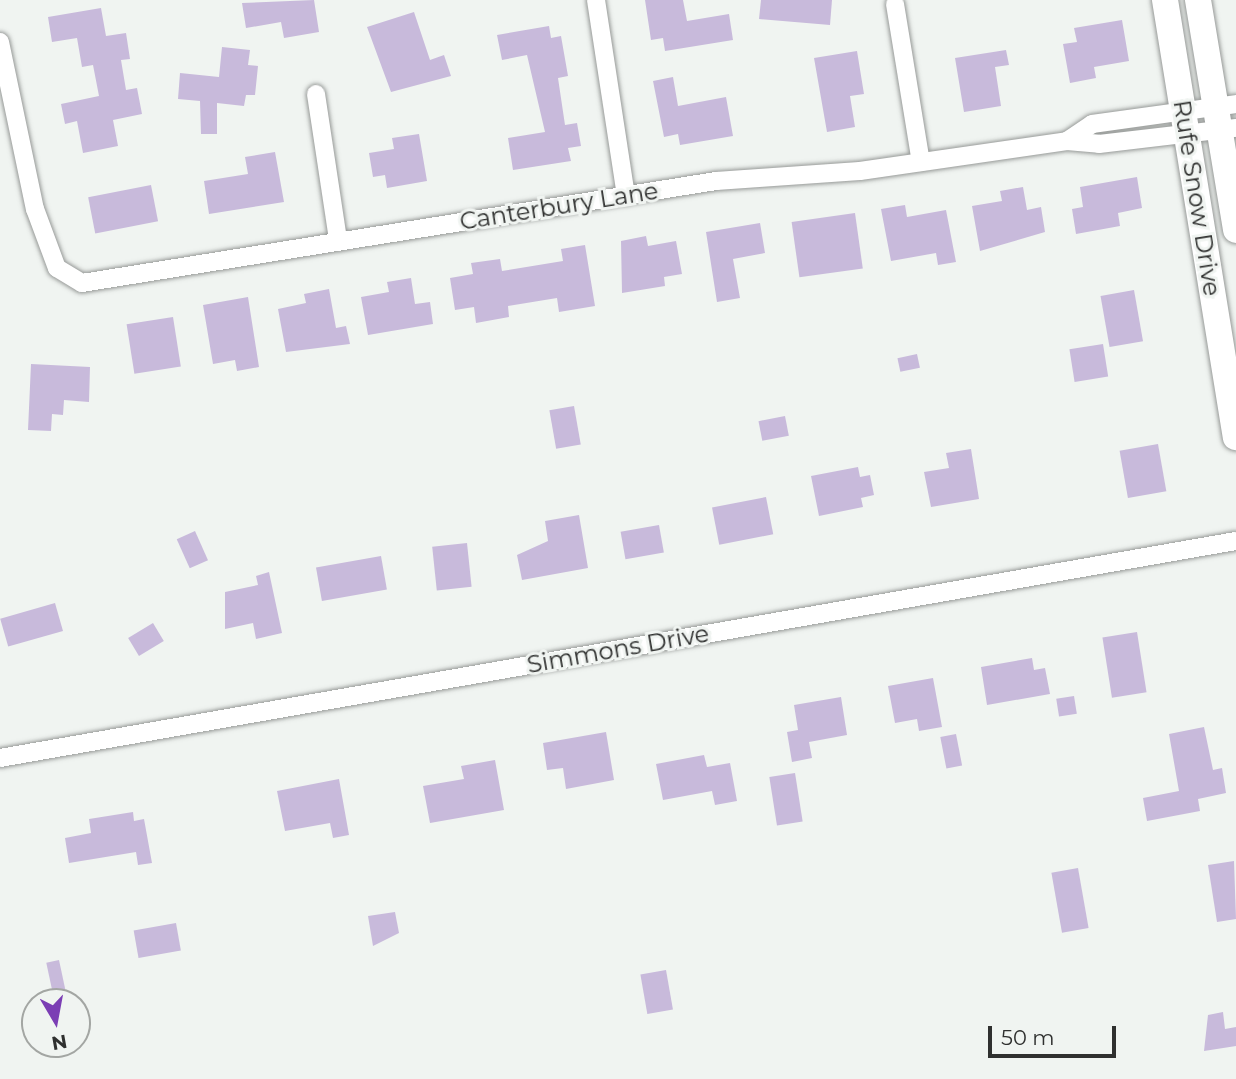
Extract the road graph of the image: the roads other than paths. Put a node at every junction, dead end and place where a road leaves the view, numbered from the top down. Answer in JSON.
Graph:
{"nodes":[{"id":1,"x":596,"y":0,"type":"edge"},
{"id":2,"x":1165,"y":0,"type":"edge"},
{"id":3,"x":1198,"y":0,"type":"edge"},
{"id":4,"x":895,"y":4,"type":"dead end"},
{"id":5,"x":1,"y":48,"type":"edge"},
{"id":6,"x":316,"y":94,"type":"dead end"},
{"id":7,"x":1209,"y":120,"type":"edge"},
{"id":8,"x":921,"y":162,"type":"junction"},
{"id":9,"x":626,"y":196,"type":"junction"},
{"id":10,"x":1236,"y":230,"type":"edge"},
{"id":11,"x":338,"y":240,"type":"junction"},
{"id":12,"x":1236,"y":437,"type":"edge"},
{"id":13,"x":1236,"y":541,"type":"edge"},
{"id":14,"x":0,"y":758,"type":"edge"}],
"edges":[{"from":1,"to":9,"type":"street"},
{"from":2,"to":7,"type":"main road","name":"Rufe Snow Drive"},
{"from":3,"to":7,"type":"main road","name":"Rufe Snow Drive"},
{"from":4,"to":8,"type":"street"},
{"from":5,"to":11,"type":"street","name":"Canterbury Lane"},
{"from":6,"to":11,"type":"street"},
{"from":7,"to":8,"type":"street","name":"Canterbury Lane"},
{"from":7,"to":10,"type":"main road","name":"Rufe Snow Drive"},
{"from":7,"to":12,"type":"main road","name":"Rufe Snow Drive"},
{"from":8,"to":9,"type":"street","name":"Canterbury Lane"},
{"from":9,"to":11,"type":"street","name":"Canterbury Lane"},
{"from":13,"to":14,"type":"street","name":"Simmons Drive"}]}
